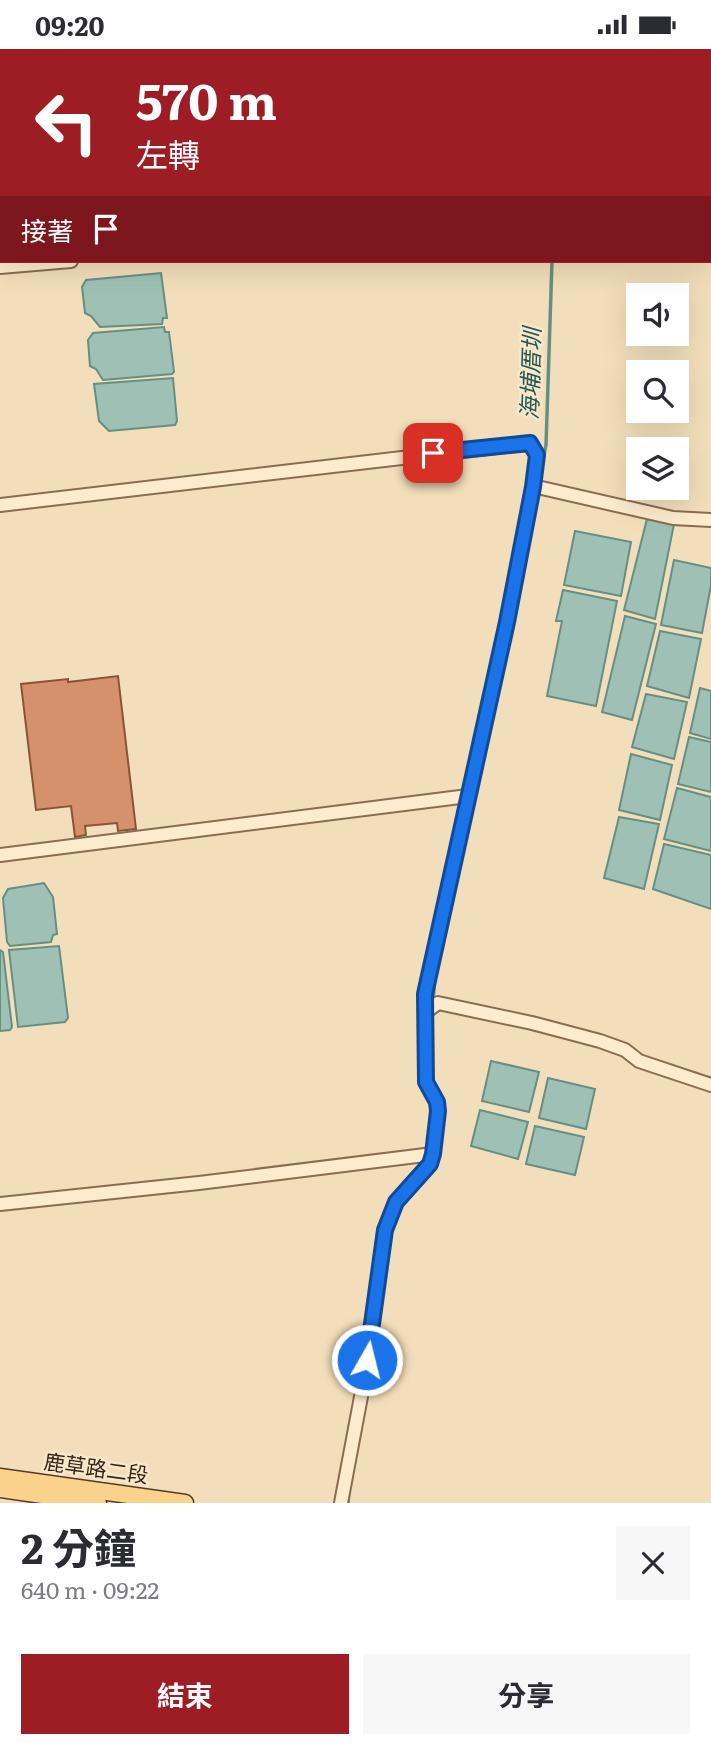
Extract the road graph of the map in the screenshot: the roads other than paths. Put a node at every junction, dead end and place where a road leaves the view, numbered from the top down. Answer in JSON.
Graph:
{"nodes":[{"id":1,"x":47,"y":263,"type":"edge"},
{"id":2,"x":0,"y":267,"type":"edge"},
{"id":3,"x":533,"y":487,"type":"junction"},
{"id":4,"x":0,"y":505,"type":"edge"},
{"id":5,"x":711,"y":520,"type":"edge"},
{"id":6,"x":468,"y":796,"type":"junction"},
{"id":7,"x":0,"y":855,"type":"edge"},
{"id":8,"x":426,"y":1012,"type":"junction"},
{"id":9,"x":711,"y":1085,"type":"edge"},
{"id":10,"x":433,"y":1154,"type":"junction"},
{"id":11,"x":0,"y":1204,"type":"edge"},
{"id":12,"x":0,"y":1477,"type":"edge"},
{"id":13,"x":8,"y":1494,"type":"edge"},
{"id":14,"x":98,"y":1503,"type":"edge"},
{"id":15,"x":185,"y":1503,"type":"edge"},
{"id":16,"x":341,"y":1503,"type":"edge"}],
"edges":[{"from":1,"to":2,"type":"street"},
{"from":3,"to":4,"type":"street"},
{"from":3,"to":5,"type":"street"},
{"from":3,"to":6,"type":"street"},
{"from":6,"to":7,"type":"street"},
{"from":6,"to":8,"type":"street"},
{"from":8,"to":9,"type":"street"},
{"from":8,"to":10,"type":"street"},
{"from":10,"to":11,"type":"street"},
{"from":10,"to":16,"type":"street"},
{"from":12,"to":15,"type":"main road","name":"鹿草路二段"},
{"from":13,"to":14,"type":"main road","name":"鹿草路二段"}]}
